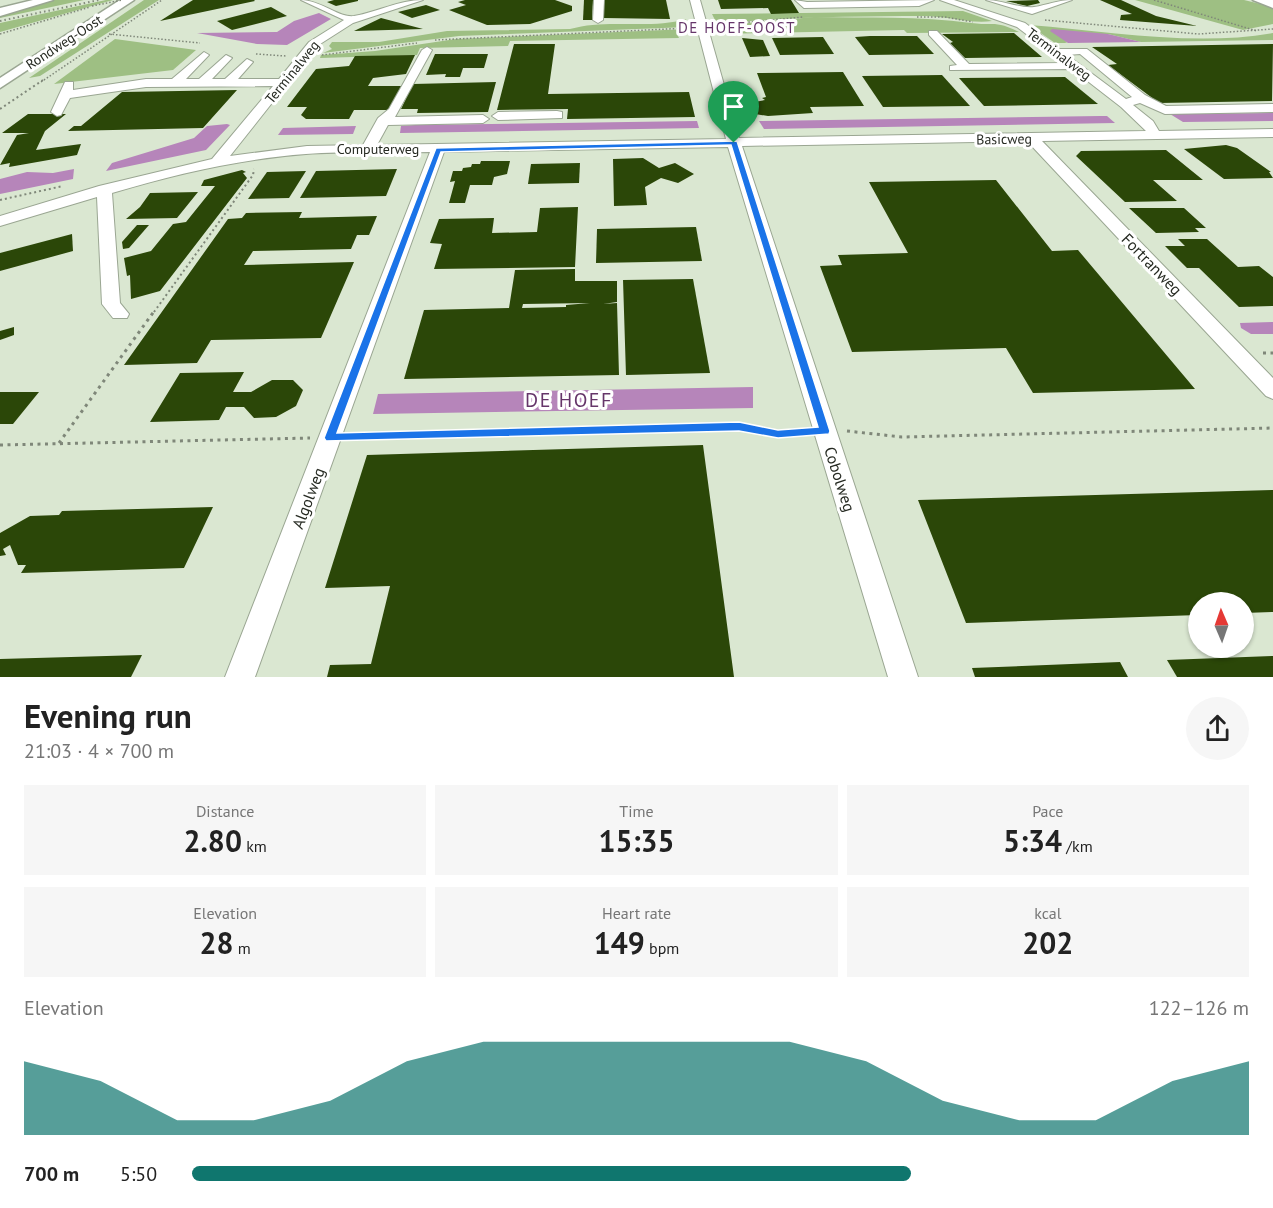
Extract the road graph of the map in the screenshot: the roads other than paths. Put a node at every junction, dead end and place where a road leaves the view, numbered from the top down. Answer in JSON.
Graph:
{"nodes":[{"id":1,"x":47,"y":0,"type":"edge"},
{"id":2,"x":114,"y":0,"type":"edge"},
{"id":3,"x":128,"y":0,"type":"edge"},
{"id":4,"x":306,"y":0,"type":"edge"},
{"id":5,"x":418,"y":0,"type":"edge"},
{"id":6,"x":599,"y":0,"type":"edge"},
{"id":7,"x":695,"y":0,"type":"edge"},
{"id":8,"x":800,"y":0,"type":"edge"},
{"id":9,"x":925,"y":0,"type":"edge"},
{"id":10,"x":991,"y":0,"type":"edge"},
{"id":11,"x":1067,"y":0,"type":"edge"},
{"id":12,"x":1259,"y":0,"type":"edge"},
{"id":13,"x":952,"y":1,"type":"edge"},
{"id":14,"x":1272,"y":1,"type":"edge"},
{"id":15,"x":0,"y":12,"type":"edge"},
{"id":16,"x":353,"y":19,"type":"junction"},
{"id":17,"x":598,"y":20,"type":"dead end"},
{"id":18,"x":933,"y":33,"type":"dead end"},
{"id":19,"x":424,"y":45,"type":"road end"},
{"id":20,"x":206,"y":50,"type":"road end"},
{"id":21,"x":1058,"y":52,"type":"junction"},
{"id":22,"x":247,"y":57,"type":"road end"},
{"id":23,"x":226,"y":58,"type":"dead end"},
{"id":24,"x":1077,"y":66,"type":"junction"},
{"id":25,"x":0,"y":69,"type":"edge"},
{"id":26,"x":228,"y":82,"type":"junction"},
{"id":27,"x":284,"y":82,"type":"junction"},
{"id":28,"x":174,"y":83,"type":"junction"},
{"id":29,"x":202,"y":83,"type":"junction"},
{"id":30,"x":0,"y":84,"type":"edge"},
{"id":31,"x":1141,"y":98,"type":"junction"},
{"id":32,"x":1125,"y":104,"type":"junction"},
{"id":33,"x":1273,"y":108,"type":"edge"},
{"id":34,"x":57,"y":111,"type":"dead end"},
{"id":35,"x":556,"y":115,"type":"dead end"},
{"id":36,"x":498,"y":116,"type":"dead end"},
{"id":37,"x":483,"y":119,"type":"dead end"},
{"id":38,"x":383,"y":121,"type":"junction"},
{"id":39,"x":526,"y":123,"type":"junction"},
{"id":40,"x":243,"y":132,"type":"junction"},
{"id":41,"x":1273,"y":133,"type":"edge"},
{"id":42,"x":1156,"y":136,"type":"junction"},
{"id":43,"x":1031,"y":138,"type":"junction"},
{"id":44,"x":734,"y":143,"type":"junction"},
{"id":45,"x":368,"y":148,"type":"junction"},
{"id":46,"x":522,"y":148,"type":"junction"},
{"id":47,"x":438,"y":150,"type":"junction"},
{"id":48,"x":255,"y":158,"type":"junction"},
{"id":49,"x":219,"y":160,"type":"junction"},
{"id":50,"x":101,"y":190,"type":"junction"},
{"id":51,"x":0,"y":211,"type":"edge"},
{"id":52,"x":0,"y":221,"type":"edge"},
{"id":53,"x":120,"y":314,"type":"dead end"},
{"id":54,"x":1273,"y":391,"type":"edge"},
{"id":55,"x":240,"y":677,"type":"edge"},
{"id":56,"x":903,"y":677,"type":"edge"}],
"edges":[{"from":1,"to":15,"type":"main road"},
{"from":2,"to":25,"type":"main road","name":"Rondweg-Oost"},
{"from":3,"to":30,"type":"main road","name":"Rondweg-Oost"},
{"from":4,"to":16,"type":"street"},
{"from":5,"to":16,"type":"street","name":"Terminalweg"},
{"from":6,"to":17,"type":"street"},
{"from":7,"to":44,"type":"street","name":"Cobolweg"},
{"from":8,"to":9,"type":"street"},
{"from":10,"to":11,"type":"street"},
{"from":12,"to":14,"type":"highway"},
{"from":13,"to":21,"type":"street","name":"Terminalweg"},
{"from":16,"to":27,"type":"street","name":"Terminalweg"},
{"from":18,"to":24,"type":"street"},
{"from":19,"to":38,"type":"street"},
{"from":20,"to":28,"type":"street"},
{"from":21,"to":24,"type":"street","name":"Terminalweg"},
{"from":21,"to":31,"type":"street"},
{"from":22,"to":26,"type":"street"},
{"from":23,"to":29,"type":"street"},
{"from":24,"to":32,"type":"street","name":"Terminalweg"},
{"from":26,"to":27,"type":"street"},
{"from":26,"to":29,"type":"street"},
{"from":27,"to":40,"type":"street","name":"Terminalweg"},
{"from":28,"to":29,"type":"street"},
{"from":28,"to":34,"type":"street"},
{"from":31,"to":32,"type":"street"},
{"from":31,"to":33,"type":"street"},
{"from":32,"to":42,"type":"street","name":"Terminalweg"},
{"from":35,"to":39,"type":"street"},
{"from":36,"to":39,"type":"street"},
{"from":37,"to":38,"type":"street"},
{"from":38,"to":45,"type":"street"},
{"from":39,"to":46,"type":"street"},
{"from":40,"to":48,"type":"street"},
{"from":40,"to":49,"type":"street","name":"Terminalweg"},
{"from":41,"to":42,"type":"street","name":"Basicweg"},
{"from":42,"to":43,"type":"street","name":"Basicweg"},
{"from":43,"to":44,"type":"street","name":"Basicweg"},
{"from":43,"to":54,"type":"street","name":"Fortranweg"},
{"from":44,"to":46,"type":"street","name":"Computerweg"},
{"from":44,"to":56,"type":"street","name":"Cobolweg"},
{"from":45,"to":47,"type":"street","name":"Computerweg"},
{"from":45,"to":48,"type":"street","name":"Computerweg"},
{"from":46,"to":47,"type":"street","name":"Computerweg"},
{"from":47,"to":55,"type":"street","name":"Algolweg"},
{"from":48,"to":49,"type":"street","name":"Computerweg"},
{"from":49,"to":50,"type":"street","name":"Computerweg"},
{"from":50,"to":51,"type":"street","name":"Computerweg"},
{"from":50,"to":52,"type":"street","name":"Computerweg"},
{"from":50,"to":53,"type":"street"}]}
